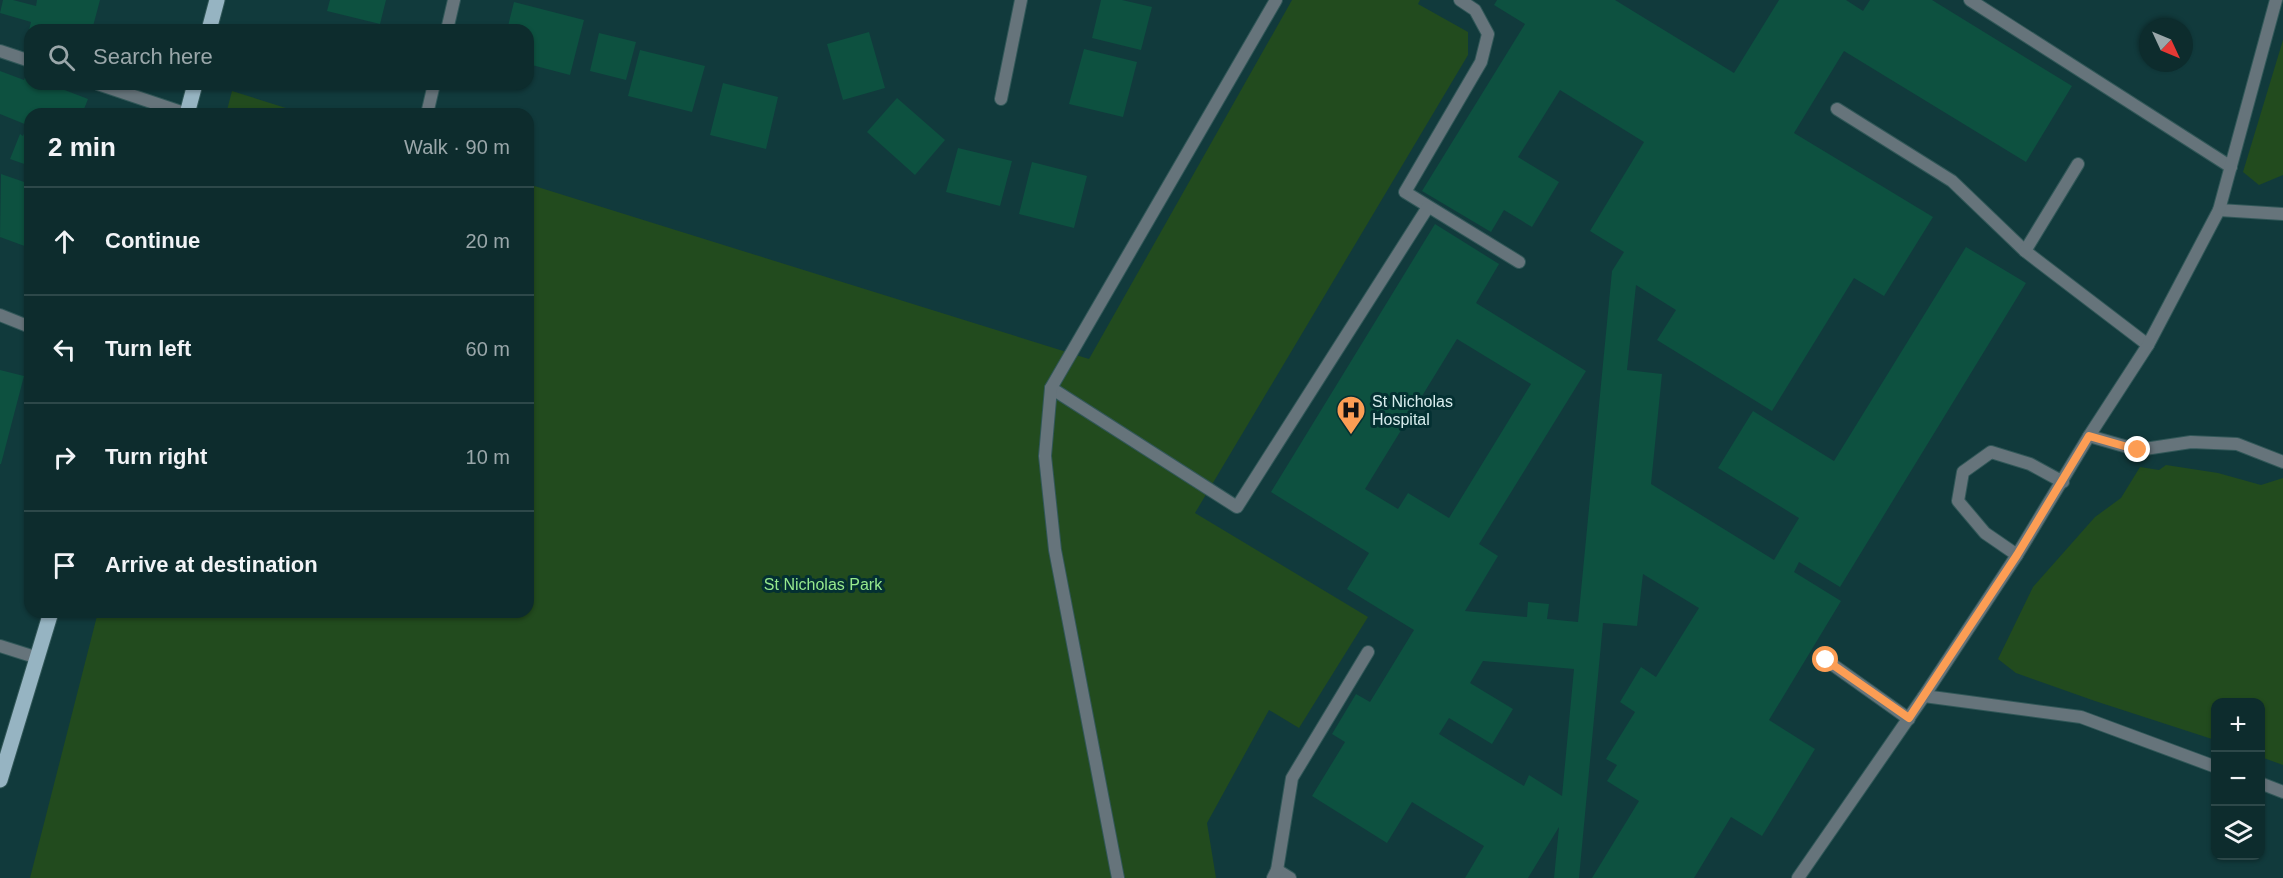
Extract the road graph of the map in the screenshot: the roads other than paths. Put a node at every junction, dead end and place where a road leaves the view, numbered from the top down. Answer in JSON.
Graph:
{"nodes":[{"id":1,"x":217,"y":0,"type":"edge"},
{"id":2,"x":454,"y":0,"type":"edge"},
{"id":3,"x":1021,"y":0,"type":"edge"},
{"id":4,"x":1276,"y":0,"type":"edge"},
{"id":5,"x":1460,"y":0,"type":"edge"},
{"id":6,"x":1970,"y":0,"type":"edge"},
{"id":7,"x":2276,"y":0,"type":"edge"},
{"id":8,"x":211,"y":24,"type":"edge"},
{"id":9,"x":448,"y":24,"type":"edge"},
{"id":10,"x":0,"y":51,"type":"edge"},
{"id":11,"x":24,"y":59,"type":"edge"},
{"id":12,"x":116,"y":90,"type":"edge"},
{"id":13,"x":193,"y":90,"type":"edge"},
{"id":14,"x":433,"y":90,"type":"edge"},
{"id":15,"x":1001,"y":99,"type":"dead end"},
{"id":16,"x":169,"y":108,"type":"edge"},
{"id":17,"x":189,"y":108,"type":"edge"},
{"id":18,"x":428,"y":108,"type":"edge"},
{"id":19,"x":1837,"y":109,"type":"dead end"},
{"id":20,"x":2078,"y":164,"type":"dead end"},
{"id":21,"x":2231,"y":167,"type":"junction"},
{"id":22,"x":1428,"y":207,"type":"junction"},
{"id":23,"x":2219,"y":210,"type":"junction"},
{"id":24,"x":2283,"y":214,"type":"edge"},
{"id":25,"x":2025,"y":251,"type":"junction"},
{"id":26,"x":1519,"y":262,"type":"dead end"},
{"id":27,"x":0,"y":315,"type":"edge"},
{"id":28,"x":24,"y":325,"type":"edge"},
{"id":29,"x":2148,"y":345,"type":"junction"},
{"id":30,"x":1051,"y":388,"type":"junction"},
{"id":31,"x":2089,"y":436,"type":"junction"},
{"id":32,"x":2283,"y":462,"type":"edge"},
{"id":33,"x":2063,"y":482,"type":"junction"},
{"id":34,"x":2017,"y":555,"type":"junction"},
{"id":35,"x":49,"y":618,"type":"edge"},
{"id":36,"x":0,"y":646,"type":"edge"},
{"id":37,"x":1368,"y":652,"type":"dead end"},
{"id":38,"x":38,"y":658,"type":"junction"},
{"id":39,"x":1826,"y":660,"type":"dead end"},
{"id":40,"x":1924,"y":696,"type":"junction"},
{"id":41,"x":1909,"y":718,"type":"junction"},
{"id":42,"x":2211,"y":765,"type":"edge"},
{"id":43,"x":0,"y":780,"type":"edge"},
{"id":44,"x":2265,"y":785,"type":"edge"},
{"id":45,"x":2283,"y":792,"type":"edge"},
{"id":46,"x":1275,"y":874,"type":"edge"},
{"id":47,"x":1118,"y":878,"type":"edge"},
{"id":48,"x":1290,"y":878,"type":"edge"},
{"id":49,"x":1798,"y":878,"type":"edge"}],
"edges":[{"from":1,"to":8,"type":"main road"},
{"from":2,"to":9,"type":"street"},
{"from":3,"to":15,"type":"street"},
{"from":4,"to":30,"type":"street"},
{"from":5,"to":22,"type":"street"},
{"from":6,"to":21,"type":"street"},
{"from":7,"to":21,"type":"street"},
{"from":10,"to":11,"type":"street"},
{"from":12,"to":16,"type":"street"},
{"from":13,"to":17,"type":"main road"},
{"from":14,"to":18,"type":"street"},
{"from":19,"to":25,"type":"street"},
{"from":20,"to":25,"type":"street"},
{"from":21,"to":23,"type":"street"},
{"from":22,"to":26,"type":"street"},
{"from":22,"to":30,"type":"street"},
{"from":23,"to":24,"type":"street"},
{"from":23,"to":29,"type":"street"},
{"from":25,"to":29,"type":"street"},
{"from":27,"to":28,"type":"street"},
{"from":29,"to":31,"type":"street"},
{"from":30,"to":47,"type":"street"},
{"from":31,"to":32,"type":"street"},
{"from":31,"to":33,"type":"street"},
{"from":33,"to":34,"type":"street"},
{"from":33,"to":34,"type":"street"},
{"from":34,"to":40,"type":"street"},
{"from":35,"to":38,"type":"main road"},
{"from":36,"to":38,"type":"street"},
{"from":37,"to":46,"type":"street"},
{"from":38,"to":43,"type":"main road"},
{"from":39,"to":41,"type":"street"},
{"from":40,"to":41,"type":"street"},
{"from":40,"to":42,"type":"street"},
{"from":41,"to":49,"type":"street"},
{"from":44,"to":45,"type":"street"},
{"from":46,"to":48,"type":"street"}]}
